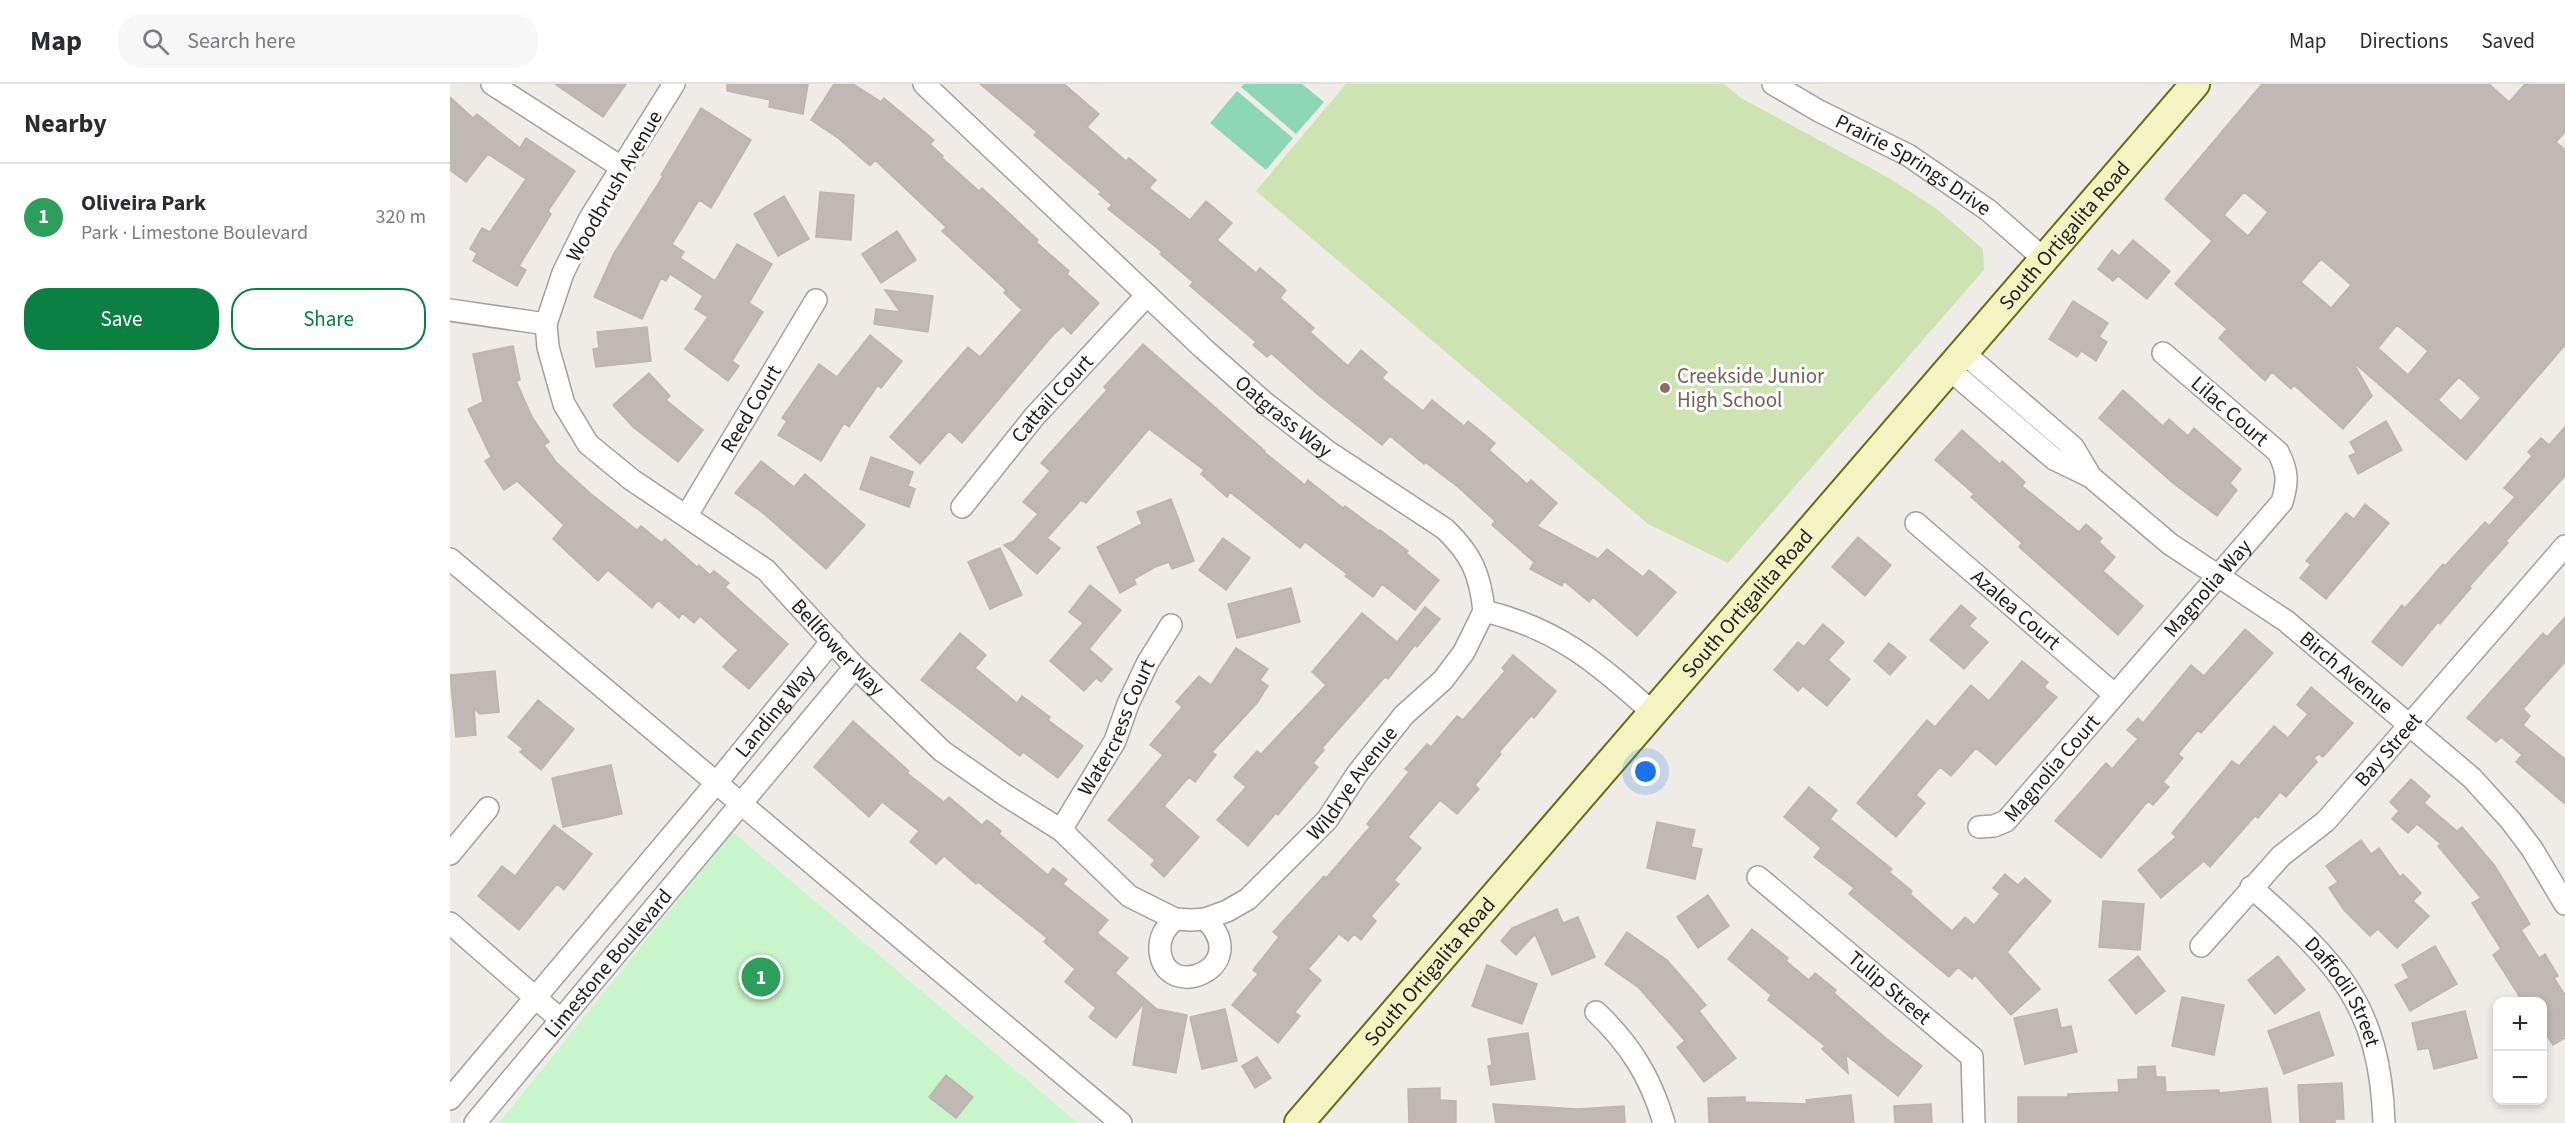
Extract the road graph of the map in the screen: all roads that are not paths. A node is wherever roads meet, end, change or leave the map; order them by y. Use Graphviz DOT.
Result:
graph roads {
  1 [pos="492,84"];
  2 [pos="674,84"];
  3 [pos="924,84"];
  4 [pos="1773,84"];
  5 [pos="2195,84"];
  6 [pos="621,167"];
  7 [pos="2044,259"];
  8 [pos="1146,295"];
  9 [pos="816,300"];
  10 [pos="450,310"];
  11 [pos="546,324"];
  12 [pos="2163,353"];
  13 [pos="1957,362"];
  14 [pos="2287,476"];
  15 [pos="962,507"];
  16 [pos="687,515"];
  17 [pos="1916,523"];
  18 [pos="2565,546"];
  19 [pos="450,559"];
  20 [pos="2218,576"];
  21 [pos="1484,611"];
  22 [pos="1171,625"];
  23 [pos="832,641"];
  24 [pos="855,667"];
  25 [pos="2115,695"];
  26 [pos="1653,713"];
  27 [pos="2409,725"];
  28 [pos="717,782"];
  29 [pos="742,803"];
  30 [pos="488,808"];
  31 [pos="1979,827"];
  32 [pos="1061,830"];
  33 [pos="450,854"];
  34 [pos="1758,878"];
  35 [pos="2251,887"];
  36 [pos="2565,904"];
  37 [pos="1190,919"];
  38 [pos="450,923"];
  39 [pos="2201,946"];
  40 [pos="536,996"];
  41 [pos="1596,1012"];
  42 [pos="561,1020"];
  43 [pos="450,1099"];
  44 [pos="475,1123"];
  45 [pos="1121,1123"];
  46 [pos="1299,1123"];
  47 [pos="1664,1123"];
  48 [pos="1974,1123"];
  49 [pos="2384,1123"];
  1 -- 6 [label="street"];
  2 -- 6 [label="street, Woodbrush Avenue"];
  3 -- 8 [label="street, Oatgrass Way"];
  4 -- 7 [label="street, Prairie Springs Drive"];
  5 -- 7 [label="street, South Ortigalita Road"];
  6 -- 11 [label="street, Woodbrush Avenue"];
  7 -- 13 [label="street, South Ortigalita Road"];
  8 -- 15 [label="street, Cattail Court"];
  8 -- 21 [label="street, Oatgrass Way"];
  9 -- 16 [label="street, Reed Court"];
  10 -- 11 [label="street"];
  11 -- 16 [label="street, Bellfower Way"];
  12 -- 14 [label="street, Lilac Court"];
  13 -- 20 [label="street, Birch Avenue"];
  13 -- 26 [label="street, South Ortigalita Road"];
  14 -- 20 [label="street, Magnolia Way"];
  16 -- 23 [label="street, Bellfower Way"];
  17 -- 25 [label="street, Azalea Court"];
  18 -- 27 [label="street, Bay Street"];
  19 -- 28 [label="street"];
  20 -- 25 [label="street, Magnolia Way"];
  20 -- 27 [label="street, Birch Avenue"];
  21 -- 26 [label="street"];
  21 -- 37 [label="street, Wildrye Avenue"];
  22 -- 32 [label="street, Watercress Court"];
  23 -- 24 [label="street, Bellfower Way"];
  23 -- 28 [label="street, Landing Way"];
  24 -- 29 [label="street, Landing Way"];
  24 -- 32 [label="street, Bellfower Way"];
  25 -- 31 [label="street, Magnolia Court"];
  26 -- 46 [label="street, South Ortigalita Road"];
  27 -- 35 [label="street, Bay Street"];
  27 -- 36 [label="street, Birch Avenue"];
  28 -- 29 [label="street"];
  28 -- 40 [label="street, Limestone Boulevard"];
  29 -- 42 [label="street, Limestone Boulevard"];
  29 -- 45 [label="street"];
  30 -- 33 [label="street"];
  32 -- 37 [label="street, Bellfower Way"];
  34 -- 48 [label="street, Tulip Street"];
  35 -- 39 [label="street, Bay Street"];
  35 -- 49 [label="street, Daffodil Street"];
  38 -- 40 [label="street"];
  40 -- 42 [label="street"];
  40 -- 43 [label="street, Limestone Boulevard"];
  41 -- 47 [label="street"];
  42 -- 44 [label="street, Limestone Boulevard"];
}
